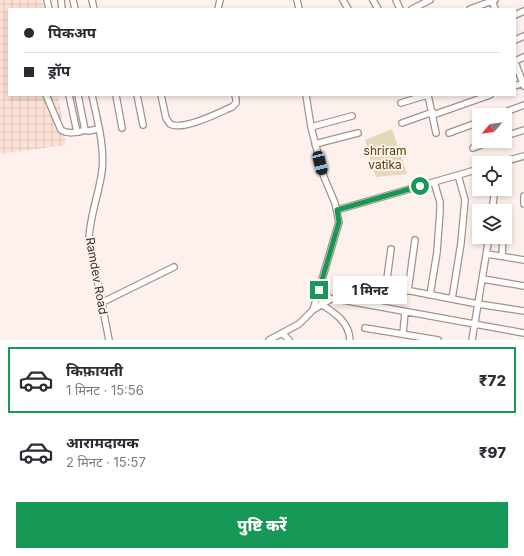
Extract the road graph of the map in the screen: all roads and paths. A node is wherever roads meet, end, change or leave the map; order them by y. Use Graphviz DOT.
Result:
graph roads {
  1 [pos="430,0"];
  2 [pos="493,0"];
  3 [pos="414,8"];
  4 [pos="473,8"];
  5 [pos="516,64"];
  6 [pos="524,84"];
  7 [pos="46,96"];
  8 [pos="69,96"];
  9 [pos="78,96"];
  10 [pos="92,96"];
  11 [pos="116,96"];
  12 [pos="137,96"];
  13 [pos="161,96"];
  14 [pos="235,96"];
  15 [pos="306,96"];
  16 [pos="425,96"];
  17 [pos="428,96"];
  18 [pos="487,96"];
  19 [pos="401,103"];
  20 [pos="524,105"];
  21 [pos="512,110"];
  22 [pos="433,113"];
  23 [pos="352,116"];
  24 [pos="402,123"];
  25 [pos="143,124"];
  26 [pos="472,125"];
  27 [pos="311,127"];
  28 [pos="122,128"];
  29 [pos="91,130"];
  30 [pos="524,130"];
  31 [pos="77,132"];
  32 [pos="358,133"];
  33 [pos="436,133"];
  34 [pos="449,133"];
  35 [pos="512,134"];
  36 [pos="315,144"];
  37 [pos="524,156"];
  38 [pos="512,159"];
  39 [pos="472,171"];
  40 [pos="458,175"];
  41 [pos="434,182"];
  42 [pos="524,196"];
  43 [pos="524,204"];
  44 [pos="337,210"];
  45 [pos="415,240"];
  46 [pos="488,244"];
  47 [pos="503,244"];
  48 [pos="391,249"];
  49 [pos="487,254"];
  50 [pos="502,256"];
  51 [pos="524,260"];
  52 [pos="174,267"];
  53 [pos="482,279"];
  54 [pos="359,281"];
  55 [pos="386,286"];
  56 [pos="524,286"];
  57 [pos="319,290"];
  58 [pos="408,290"];
  59 [pos="430,295"];
  60 [pos="330,299"];
  61 [pos="452,299"];
  62 [pos="101,303"];
  63 [pos="321,304"];
  64 [pos="478,304"];
  65 [pos="313,310"];
  66 [pos="405,312"];
  67 [pos="524,312"];
  68 [pos="475,325"];
  69 [pos="366,328"];
  70 [pos="282,333"];
  71 [pos="524,333"];
  72 [pos="403,334"];
  73 [pos="109,340"];
  74 [pos="269,340"];
  75 [pos="289,340"];
  76 [pos="350,340"];
  77 [pos="438,340"];
  78 [pos="472,340"];
  1 -- 3 [label="street"];
  2 -- 4 [label="street"];
  5 -- 6 [label="street"];
  7 -- 31 [label="street"];
  8 -- 31 [label="street"];
  9 -- 29 [label="street"];
  10 -- 29 [label="street, Ramdev Road"];
  11 -- 28 [label="street"];
  12 -- 25 [label="street"];
  13 -- 14 [label="street"];
  15 -- 27 [label="street"];
  16 -- 19 [label="street"];
  17 -- 22 [label="street"];
  18 -- 22 [label="street"];
  20 -- 21 [label="street"];
  22 -- 24 [label="street"];
  22 -- 33 [label="street"];
  23 -- 27 [label="street"];
  26 -- 34 [label="street"];
  27 -- 36 [label="street"];
  29 -- 31 [label="street"];
  29 -- 62 [label="street, Ramdev Road"];
  30 -- 35 [label="street"];
  32 -- 36 [label="street"];
  36 -- 44 [label="street"];
  37 -- 38 [label="street"];
  39 -- 40 [label="street"];
  40 -- 41 [label="street"];
  40 -- 61 [label="street"];
  41 -- 44 [label="street"];
  41 -- 59 [label="street"];
  42 -- 43 [label="street"];
  44 -- 57 [label="street"];
  45 -- 58 [label="street"];
  46 -- 49 [label="street"];
  47 -- 50 [label="street"];
  48 -- 55 [label="street"];
  49 -- 50 [label="street"];
  49 -- 53 [label="street"];
  50 -- 51 [label="street"];
  52 -- 62 [label="street"];
  53 -- 56 [label="street"];
  53 -- 64 [label="street"];
  54 -- 55 [label="street"];
  55 -- 58 [label="street"];
  57 -- 60 [label="street"];
  57 -- 65 [label="street"];
  58 -- 59 [label="street"];
  59 -- 61 [label="street"];
  60 -- 63 [label="street"];
  60 -- 66 [label="street"];
  61 -- 64 [label="street"];
  62 -- 73 [label="street, Ramdev Road"];
  63 -- 65 [label="street"];
  63 -- 76 [label="street"];
  64 -- 67 [label="street"];
  64 -- 68 [label="street"];
  65 -- 70 [label="street"];
  66 -- 68 [label="street"];
  66 -- 72 [label="street"];
  68 -- 71 [label="street"];
  68 -- 78 [label="street"];
  69 -- 72 [label="street"];
  70 -- 74 [label="street"];
  70 -- 75 [label="street"];
  72 -- 77 [label="street"];
}
